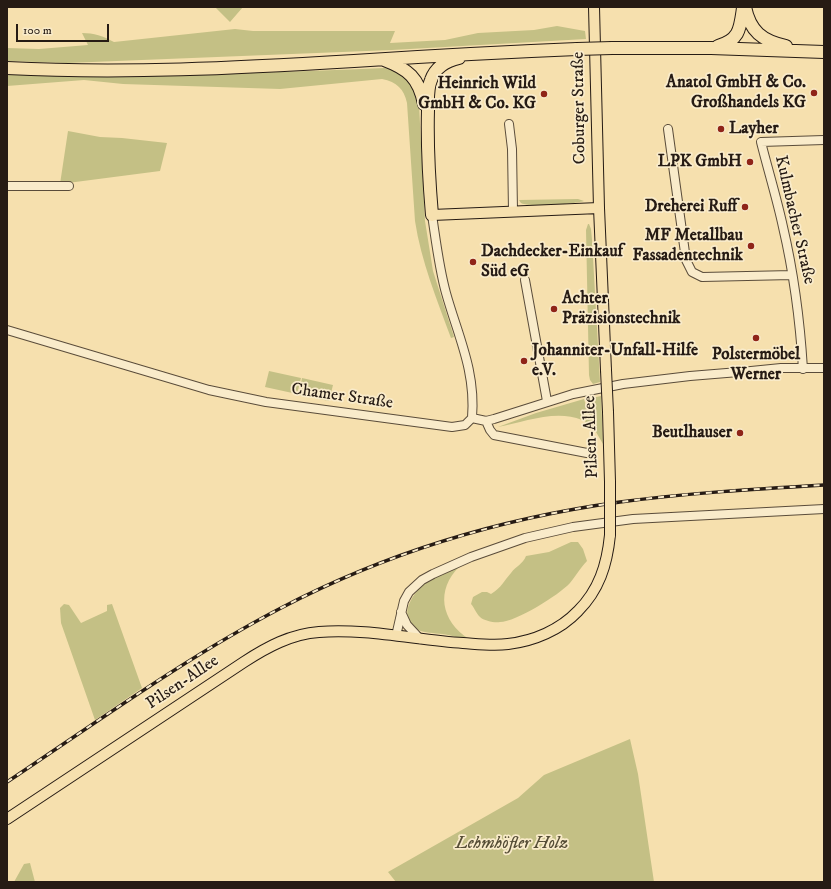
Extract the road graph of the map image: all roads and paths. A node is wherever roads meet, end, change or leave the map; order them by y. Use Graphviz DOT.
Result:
graph roads {
  1 [pos="594,7"];
  2 [pos="744,7"];
  3 [pos="710,48"];
  4 [pos="819,52"];
  5 [pos="475,54"];
  6 [pos="382,59"];
  7 [pos="7,68"];
  8 [pos="428,123"];
  9 [pos="509,124"];
  10 [pos="668,129"];
  11 [pos="824,140"];
  12 [pos="7,186"];
  13 [pos="69,186"];
  14 [pos="598,208"];
  15 [pos="513,211"];
  16 [pos="432,215"];
  17 [pos="792,275"];
  18 [pos="525,280"];
  19 [pos="7,330"];
  20 [pos="824,368"];
  21 [pos="803,369"];
  22 [pos="547,401"];
  23 [pos="472,418"];
  24 [pos="486,421"];
  25 [pos="587,453"];
  26 [pos="824,509"];
  27 [pos="401,612"];
  28 [pos="396,636"];
  29 [pos="420,639"];
  30 [pos="7,819"];
  1 -- 14 [label="main road, Coburger Straße"];
  2 -- 3 [label="highway"];
  2 -- 4 [label="highway"];
  3 -- 4 [label="highway"];
  3 -- 5 [label="highway, bridge"];
  5 -- 6 [label="highway"];
  5 -- 8 [label="highway"];
  6 -- 7 [label="highway"];
  6 -- 8 [label="highway"];
  8 -- 16 [label="highway"];
  9 -- 15 [label="street"];
  10 -- 17 [label="street"];
  11 -- 17 [label="street, Kulmbacher Straße"];
  12 -- 13 [label="street"];
  14 -- 15 [label="main road"];
  14 -- 29 [label="main road, Pilsen-Allee, bridge"];
  15 -- 16 [label="main road"];
  16 -- 23 [label="street"];
  17 -- 21 [label="street, Kulmbacher Straße"];
  18 -- 22 [label="street"];
  19 -- 23 [label="street, Chamer Straße"];
  20 -- 21 [label="street"];
  21 -- 22 [label="street"];
  22 -- 24 [label="street"];
  23 -- 24 [label="street"];
  24 -- 25 [label="street"];
  26 -- 27 [label="street"];
  27 -- 28 [label="street"];
  27 -- 29 [label="street"];
  28 -- 29 [label="main road, Pilsen-Allee"];
  28 -- 30 [label="main road, Pilsen-Allee"];
}
